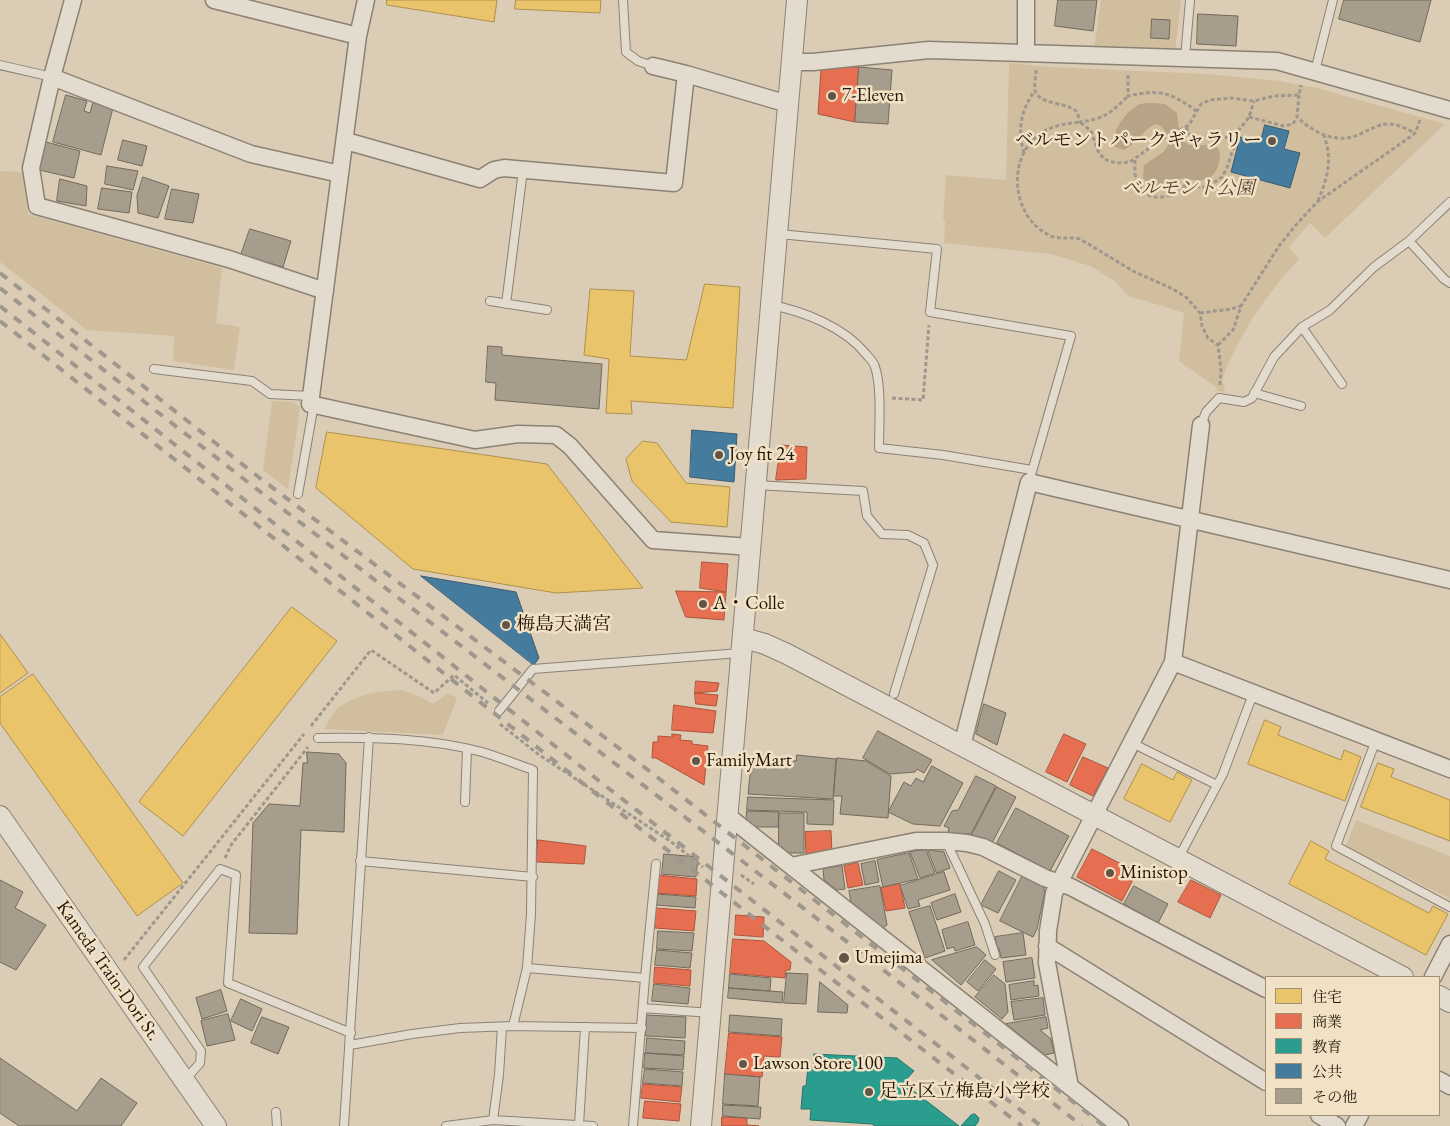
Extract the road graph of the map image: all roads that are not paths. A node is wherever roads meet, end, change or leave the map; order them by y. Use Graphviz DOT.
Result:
graph roads {
  1 [pos="73,0"];
  2 [pos="214,0"];
  3 [pos="366,0"];
  4 [pos="623,0"];
  5 [pos="797,0"];
  6 [pos="1026,0"];
  7 [pos="1190,0"];
  8 [pos="1333,0"];
  9 [pos="358,36"];
  10 [pos="1026,53"];
  11 [pos="1185,58"];
  12 [pos="792,62"];
  13 [pos="0,66"];
  14 [pos="653,66"];
  15 [pos="686,74"];
  16 [pos="1309,74"];
  17 [pos="52,77"];
  18 [pos="788,104"];
  19 [pos="1450,110"];
  20 [pos="346,140"];
  21 [pos="524,170"];
  22 [pos="340,174"];
  23 [pos="1450,202"];
  24 [pos="777,234"];
  25 [pos="1409,241"];
  26 [pos="1450,283"];
  27 [pos="324,291"];
  28 [pos="490,301"];
  29 [pos="506,304"];
  30 [pos="772,305"];
  31 [pos="547,310"];
  32 [pos="1302,327"];
  33 [pos="154,369"];
  34 [pos="1342,384"];
  35 [pos="1254,393"];
  36 [pos="312,400"];
  37 [pos="1301,406"];
  38 [pos="1201,425"];
  39 [pos="1030,476"];
  40 [pos="756,485"];
  41 [pos="298,494"];
  42 [pos="1190,520"];
  43 [pos="751,547"];
  44 [pos="1450,580"];
  45 [pos="743,645"];
  46 [pos="1173,662"];
  47 [pos="894,694"];
  48 [pos="1253,694"];
  49 [pos="499,711"];
  50 [pos="369,737"];
  51 [pos="318,738"];
  52 [pos="1376,740"];
  53 [pos="1132,743"];
  54 [pos="962,746"];
  55 [pos="467,749"];
  56 [pos="1450,768"];
  57 [pos="1217,785"];
  58 [pos="465,802"];
  59 [pos="0,816"];
  60 [pos="728,816"];
  61 [pos="1094,816"];
  62 [pos="946,841"];
  63 [pos="1178,859"];
  64 [pos="360,862"];
  65 [pos="656,864"];
  66 [pos="791,866"];
  67 [pos="533,877"];
  68 [pos="1058,883"];
  69 [pos="1450,907"];
  70 [pos="1450,944"];
  71 [pos="1047,946"];
  72 [pos="995,955"];
  73 [pos="527,968"];
  74 [pos="1401,976"];
  75 [pos="1434,976"];
  76 [pos="645,978"];
  77 [pos="1265,988"];
  78 [pos="643,1008"];
  79 [pos="711,1013"];
  80 [pos="514,1026"];
  81 [pos="502,1027"];
  82 [pos="585,1027"];
  83 [pos="642,1028"];
  84 [pos="351,1033"];
  85 [pos="350,1045"];
  86 [pos="185,1080"];
  87 [pos="1265,1081"];
  88 [pos="1070,1087"];
  89 [pos="276,1112"];
  90 [pos="1321,1116"];
  91 [pos="493,1120"];
  92 [pos="467,1124"];
  93 [pos="579,1125"];
  94 [pos="216,1126"];
  95 [pos="277,1126"];
  96 [pos="344,1126"];
  97 [pos="446,1126"];
  98 [pos="592,1126"];
  99 [pos="633,1126"];
  100 [pos="701,1126"];
  101 [pos="1120,1126"];
  102 [pos="1337,1126"];
  1 -- 17 [label="street"];
  2 -- 9 [label="street"];
  3 -- 9 [label="street"];
  4 -- 14 [label="lane"];
  5 -- 12 [label="street"];
  6 -- 10 [label="street"];
  7 -- 11 [label="lane"];
  8 -- 16 [label="lane"];
  9 -- 20 [label="street"];
  10 -- 11 [label="street"];
  10 -- 12 [label="street"];
  11 -- 16 [label="street"];
  12 -- 18 [label="street"];
  13 -- 17 [label="lane"];
  14 -- 15 [label="street"];
  15 -- 18 [label="street"];
  15 -- 21 [label="street"];
  16 -- 19 [label="street"];
  17 -- 22 [label="street"];
  17 -- 27 [label="street"];
  18 -- 24 [label="street"];
  20 -- 21 [label="street"];
  20 -- 22 [label="street"];
  21 -- 29 [label="lane"];
  22 -- 27 [label="street"];
  23 -- 25 [label="lane"];
  24 -- 30 [label="street"];
  24 -- 39 [label="lane"];
  25 -- 26 [label="lane"];
  25 -- 32 [label="lane"];
  27 -- 36 [label="street"];
  28 -- 29 [label="lane"];
  29 -- 31 [label="lane"];
  30 -- 39 [label="lane"];
  30 -- 40 [label="street"];
  32 -- 34 [label="lane"];
  32 -- 35 [label="lane"];
  33 -- 36 [label="lane"];
  35 -- 37 [label="lane"];
  35 -- 38 [label="lane"];
  36 -- 41 [label="lane"];
  36 -- 43 [label="street"];
  38 -- 42 [label="street"];
  39 -- 42 [label="street"];
  39 -- 54 [label="street"];
  40 -- 43 [label="street"];
  40 -- 47 [label="lane"];
  42 -- 44 [label="street"];
  42 -- 46 [label="street"];
  43 -- 45 [label="street"];
  45 -- 49 [label="lane"];
  45 -- 54 [label="street"];
  45 -- 60 [label="street"];
  46 -- 48 [label="street"];
  46 -- 53 [label="street"];
  48 -- 52 [label="street"];
  48 -- 57 [label="lane"];
  50 -- 51 [label="lane"];
  50 -- 55 [label="lane"];
  50 -- 64 [label="lane"];
  52 -- 56 [label="street"];
  52 -- 69 [label="lane"];
  53 -- 57 [label="lane"];
  53 -- 61 [label="street"];
  54 -- 61 [label="street"];
  55 -- 58 [label="lane"];
  55 -- 67 [label="lane"];
  57 -- 63 [label="lane"];
  59 -- 86 [label="street, Kameda Train-Dori St."];
  60 -- 66 [label="street"];
  60 -- 79 [label="street"];
  61 -- 63 [label="street"];
  61 -- 68 [label="street"];
  62 -- 66 [label="street"];
  62 -- 68 [label="street"];
  62 -- 72 [label="lane"];
  63 -- 74 [label="street"];
  64 -- 67 [label="lane"];
  64 -- 84 [label="lane"];
  65 -- 76 [label="lane"];
  66 -- 88 [label="street"];
  67 -- 73 [label="lane"];
  68 -- 71 [label="street"];
  68 -- 77 [label="street"];
  70 -- 75 [label="street"];
  71 -- 87 [label="street"];
  71 -- 88 [label="street"];
  73 -- 76 [label="lane"];
  73 -- 80 [label="lane"];
  76 -- 78 [label="lane"];
  78 -- 79 [label="lane"];
  78 -- 83 [label="lane"];
  79 -- 100 [label="street"];
  80 -- 81 [label="lane"];
  80 -- 82 [label="lane"];
  81 -- 85 [label="lane"];
  81 -- 91 [label="lane"];
  82 -- 83 [label="lane"];
  82 -- 93 [label="lane"];
  83 -- 99 [label="lane"];
  84 -- 85 [label="lane"];
  84 -- 86 [label="lane"];
  85 -- 96 [label="lane"];
  86 -- 94 [label="street, Kameda Train-Dori St."];
  88 -- 101 [label="street"];
  89 -- 95 [label="lane"];
  90 -- 102 [label="street"];
  91 -- 92 [label="lane"];
  91 -- 93 [label="lane"];
  92 -- 97 [label="lane"];
  93 -- 98 [label="lane"];
}
